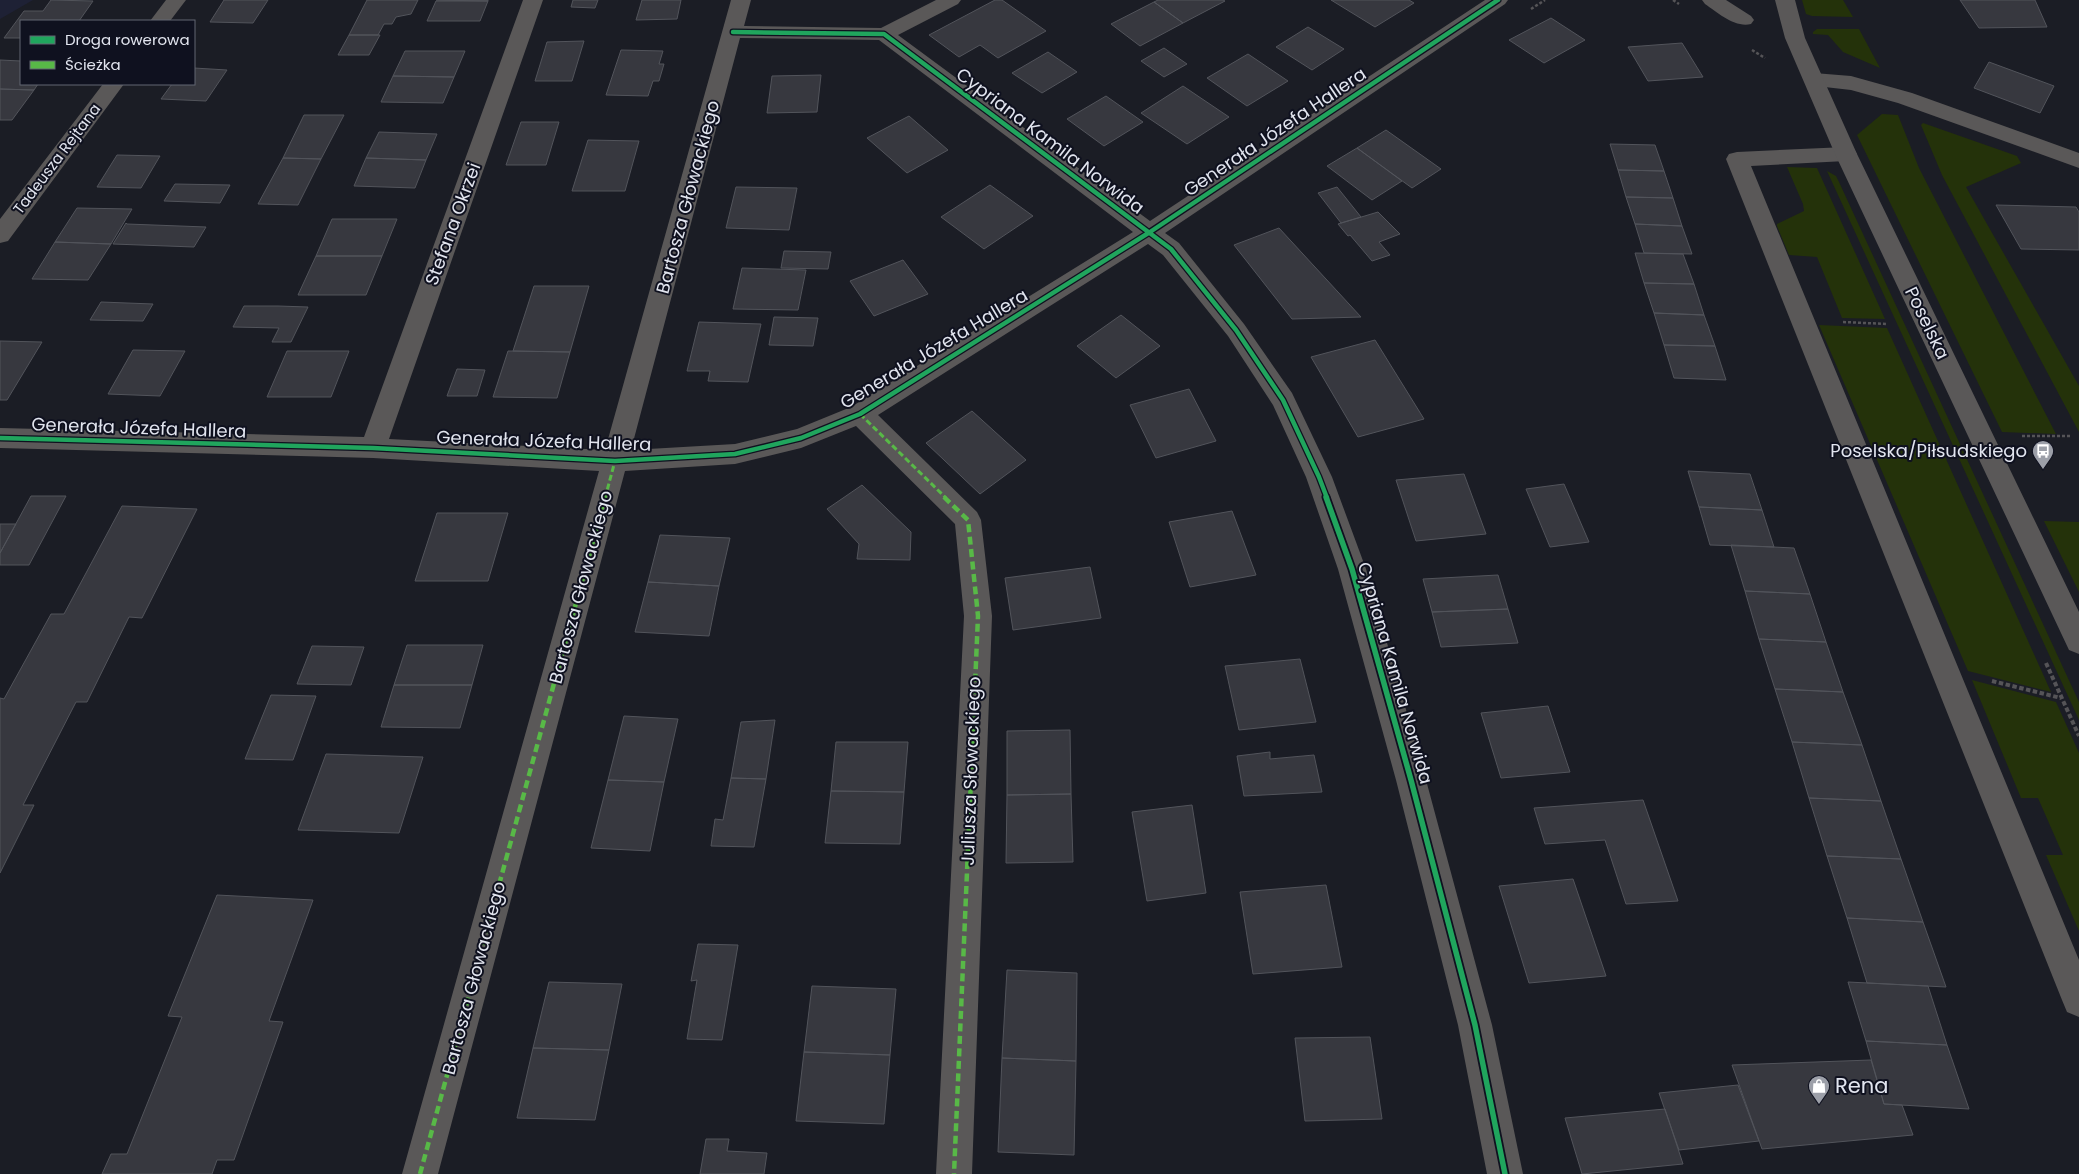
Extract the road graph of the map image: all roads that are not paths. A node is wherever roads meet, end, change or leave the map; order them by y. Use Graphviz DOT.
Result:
graph roads {
  1 [pos="176,0"];
  2 [pos="532,0"];
  3 [pos="741,0"];
  4 [pos="951,0"];
  5 [pos="1498,0"];
  6 [pos="1712,0"];
  7 [pos="1785,0"];
  8 [pos="161,20"];
  9 [pos="1744,20"];
  10 [pos="733,32"];
  11 [pos="884,34"];
  12 [pos="1814,80"];
  13 [pos="113,85"];
  14 [pos="1846,154"];
  15 [pos="2079,161"];
  16 [pos="1150,232"];
  17 [pos="0,235"];
  18 [pos="860,414"];
  19 [pos="0,438"];
  20 [pos="373,448"];
  21 [pos="615,460"];
  22 [pos="2079,641"];
  23 [pos="2079,1000"];
  24 [pos="420,1174"];
  25 [pos="954,1174"];
  26 [pos="1505,1174"];
  1 -- 8 [label="street"];
  2 -- 20 [label="street, Stefana Okrzei"];
  3 -- 10 [label="street, Bartosza Głowackiego"];
  4 -- 11 [label="street"];
  5 -- 16 [label="street, Generała Józefa Hallera"];
  6 -- 9 [label="street"];
  7 -- 12 [label="street, Poselska"];
  10 -- 11 [label="street"];
  10 -- 21 [label="street, Bartosza Głowackiego"];
  11 -- 16 [label="street, Cypriana Kamila Norwida"];
  12 -- 14 [label="street, Poselska"];
  12 -- 15 [label="street"];
  13 -- 17 [label="street, Tadeusza Rejtana"];
  14 -- 22 [label="street, Poselska"];
  14 -- 23 [label="street"];
  16 -- 18 [label="street, Generała Józefa Hallera"];
  16 -- 26 [label="street, Cypriana Kamila Norwida"];
  18 -- 21 [label="street, Generała Józefa Hallera"];
  18 -- 25 [label="street, Juliusza Słowackiego"];
  19 -- 20 [label="street, Generała Józefa Hallera"];
  20 -- 21 [label="street, Generała Józefa Hallera"];
  21 -- 24 [label="street, Bartosza Głowackiego"];
}
